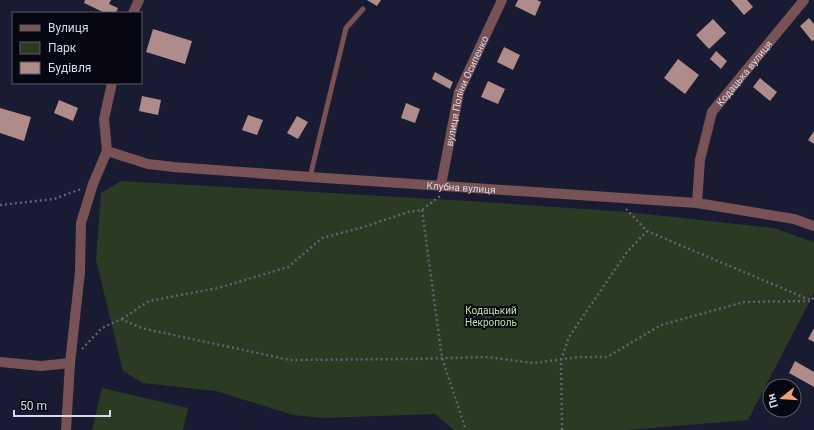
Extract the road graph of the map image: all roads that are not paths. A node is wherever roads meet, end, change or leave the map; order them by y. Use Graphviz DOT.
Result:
graph roads {
  1 [pos="139,0"];
  2 [pos="502,0"];
  3 [pos="804,0"];
  4 [pos="363,9"];
  5 [pos="133,12"];
  6 [pos="112,84"];
  7 [pos="107,151"];
  8 [pos="310,177"];
  9 [pos="440,185"];
  10 [pos="697,203"];
  11 [pos="814,226"];
  12 [pos="0,362"];
  13 [pos="70,363"];
  14 [pos="66,430"];
  1 -- 5 [label="street"];
  2 -- 9 [label="street, вулиця Поліни Осипенко"];
  3 -- 10 [label="street, Кодацька вулиця"];
  4 -- 8 [label="lane"];
  6 -- 7 [label="street"];
  7 -- 8 [label="street, Клубна вулиця"];
  7 -- 13 [label="street"];
  8 -- 9 [label="street, Клубна вулиця"];
  9 -- 10 [label="street, Клубна вулиця"];
  10 -- 11 [label="street, Клубна вулиця"];
  12 -- 13 [label="street"];
  13 -- 14 [label="street"];
}
